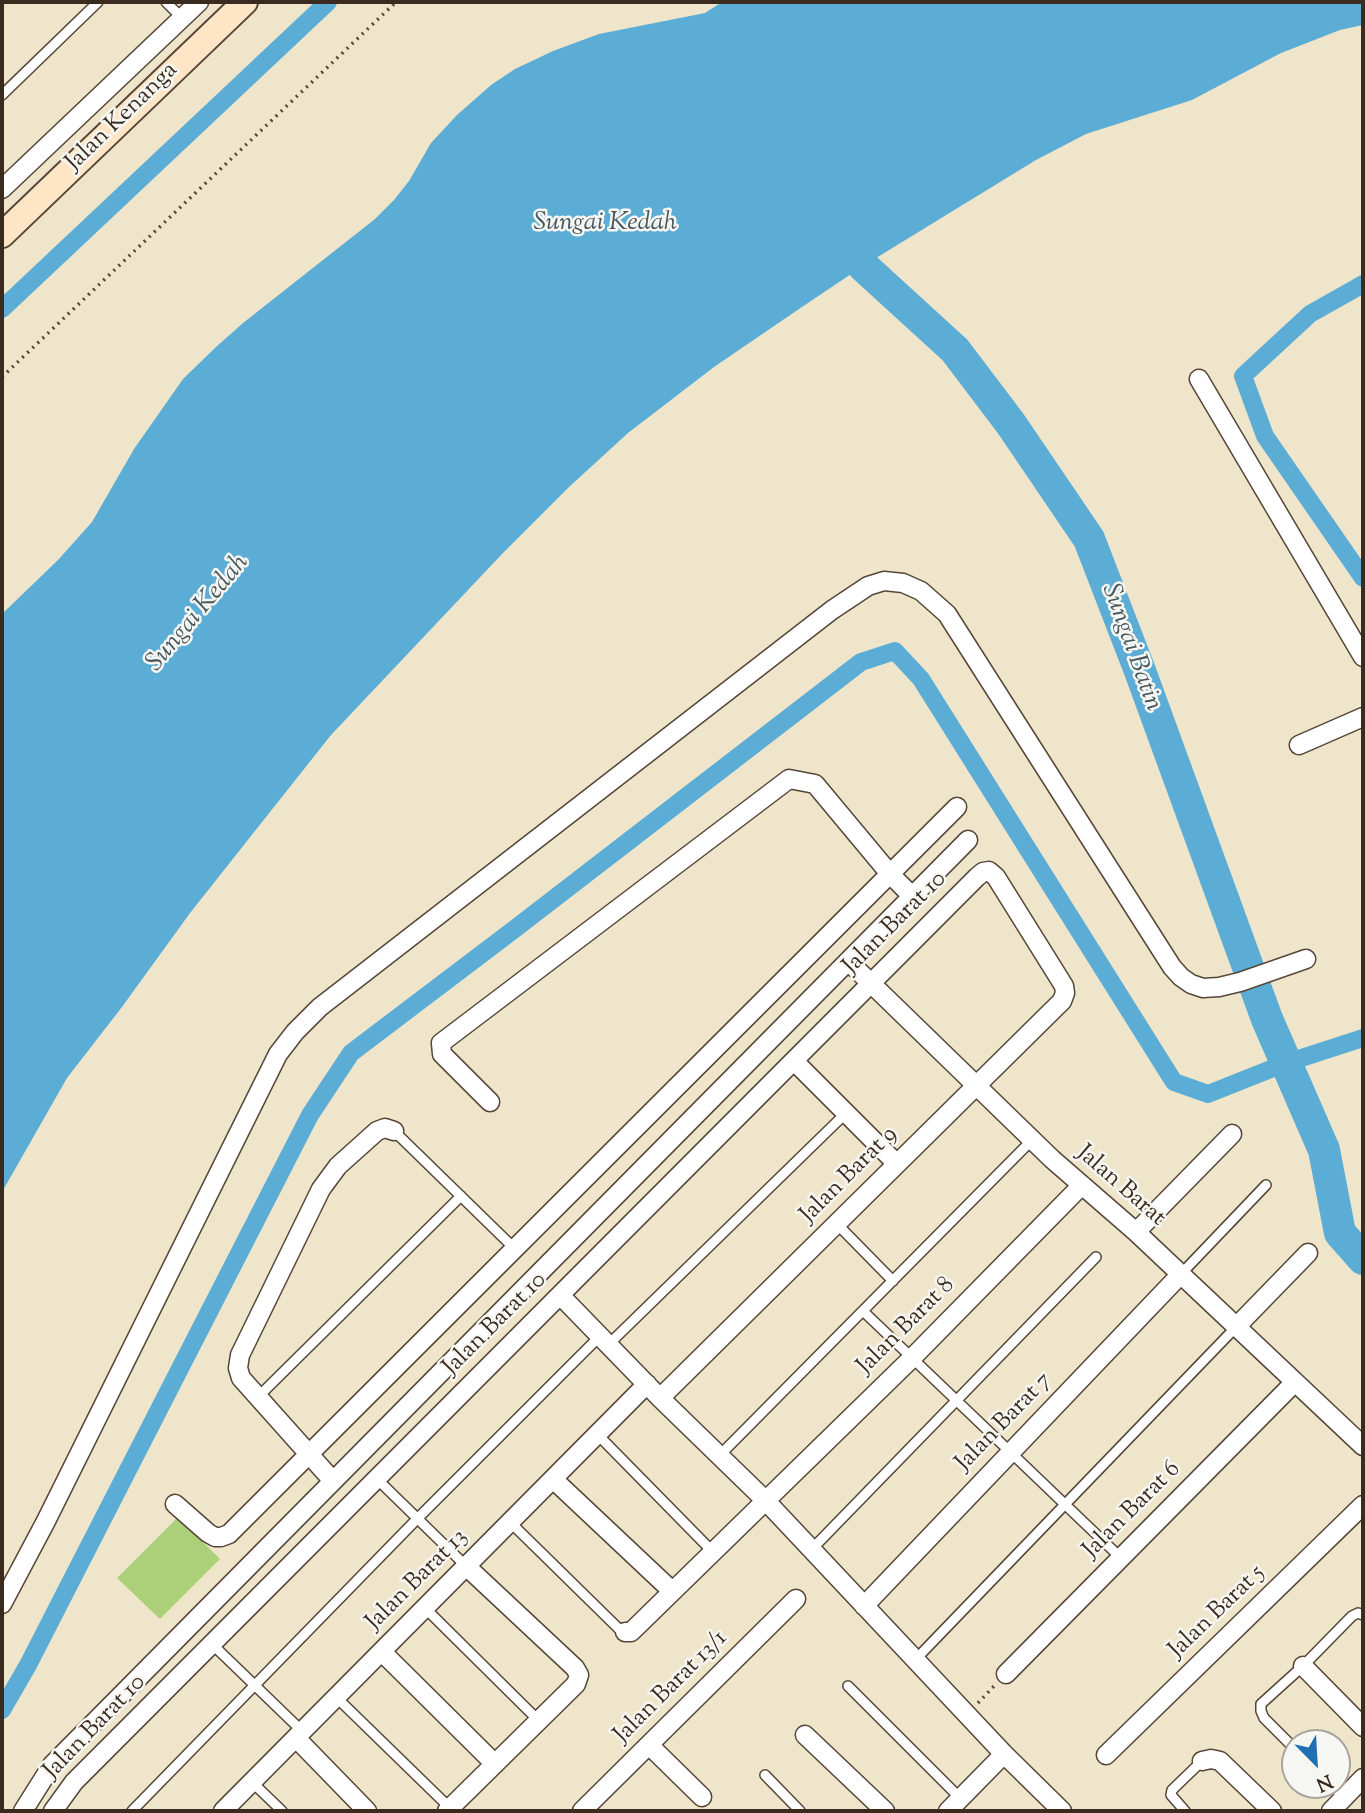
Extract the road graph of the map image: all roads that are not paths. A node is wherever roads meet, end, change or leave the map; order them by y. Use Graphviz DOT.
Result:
graph roads {
  1 [pos="99,2"];
  2 [pos="166,2"];
  3 [pos="199,2"];
  4 [pos="245,2"];
  5 [pos="181,18"];
  6 [pos="2,95"];
  7 [pos="2,189"];
  8 [pos="2,234"];
  9 [pos="1199,379"];
  10 [pos="1363,657"];
  11 [pos="1363,717"];
  12 [pos="1299,745"];
  13 [pos="957,807"];
  14 [pos="968,840"];
  15 [pos="890,874"];
  16 [pos="912,896"];
  17 [pos="1306,959"];
  18 [pos="848,961"];
  19 [pos="871,984"];
  20 [pos="1064,986"];
  21 [pos="794,1060"];
  22 [pos="976,1086"];
  23 [pos="491,1102"];
  24 [pos="846,1113"];
  25 [pos="394,1131"];
  26 [pos="1232,1134"];
  27 [pos="1032,1140"];
  28 [pos="897,1164"];
  29 [pos="1082,1185"];
  30 [pos="1266,1185"];
  31 [pos="461,1196"];
  32 [pos="837,1224"];
  33 [pos="1136,1232"];
  34 [pos="515,1249"];
  35 [pos="1308,1253"];
  36 [pos="1096,1256"];
  37 [pos="1181,1274"];
  38 [pos="893,1281"];
  39 [pos="560,1295"];
  40 [pos="863,1311"];
  41 [pos="1237,1326"];
  42 [pos="604,1340"];
  43 [pos="912,1358"];
  44 [pos="1295,1382"];
  45 [pos="647,1384"];
  46 [pos="258,1397"];
  47 [pos="660,1398"];
  48 [pos="956,1401"];
  49 [pos="597,1434"];
  50 [pos="1363,1446"];
  51 [pos="1010,1452"];
  52 [pos="310,1454"];
  53 [pos="719,1456"];
  54 [pos="377,1479"];
  55 [pos="553,1479"];
  56 [pos="333,1481"];
  57 [pos="765,1500"];
  58 [pos="175,1504"];
  59 [pos="1065,1505"];
  60 [pos="1363,1505"];
  61 [pos="417,1519"];
  62 [pos="510,1522"];
  63 [pos="812,1549"];
  64 [pos="712,1551"];
  65 [pos="1121,1558"];
  66 [pos="466,1566"];
  67 [pos="672,1591"];
  68 [pos="796,1599"];
  69 [pos="2,1604"];
  70 [pos="864,1606"];
  71 [pos="425,1608"];
  72 [pos="1363,1615"];
  73 [pos="625,1632"];
  74 [pos="212,1644"];
  75 [pos="382,1651"];
  76 [pos="916,1659"];
  77 [pos="1303,1665"];
  78 [pos="1006,1674"];
  79 [pos="255,1685"];
  80 [pos="848,1686"];
  81 [pos="336,1697"];
  82 [pos="538,1720"];
  83 [pos="1363,1727"];
  84 [pos="299,1735"];
  85 [pos="805,1735"];
  86 [pos="1281,1735"];
  87 [pos="649,1745"];
  88 [pos="1004,1754"];
  89 [pos="1106,1755"];
  90 [pos="1202,1761"];
  91 [pos="495,1764"];
  92 [pos="765,1775"];
  93 [pos="252,1782"];
  94 [pos="702,1797"];
  95 [pos="960,1798"];
  96 [pos="449,1809"];
  97 [pos="23,1811"];
  98 [pos="53,1811"];
  99 [pos="132,1811"];
  100 [pos="223,1811"];
  101 [pos="282,1811"];
  102 [pos="367,1811"];
  103 [pos="582,1811"];
  104 [pos="800,1811"];
  105 [pos="885,1811"];
  106 [pos="947,1811"];
  107 [pos="1062,1811"];
  108 [pos="1185,1811"];
  109 [pos="1272,1811"];
  1 -- 6 [label="lane"];
  2 -- 5 [label="lane"];
  3 -- 5 [label="street"];
  4 -- 8 [label="street, Jalan Kenanga"];
  5 -- 7 [label="street"];
  9 -- 10 [label="street"];
  11 -- 12 [label="street"];
  13 -- 15 [label="street"];
  14 -- 16 [label="street"];
  15 -- 16 [label="street"];
  15 -- 23 [label="street"];
  15 -- 34 [label="street"];
  16 -- 18 [label="street"];
  17 -- 69 [label="street"];
  18 -- 19 [label="street, Jalan Barat"];
  18 -- 56 [label="street"];
  19 -- 20 [label="street, Jalan Barat 10"];
  19 -- 21 [label="street, Jalan Barat 10"];
  19 -- 22 [label="street, Jalan Barat"];
  20 -- 22 [label="street, Jalan Barat 9"];
  21 -- 24 [label="street"];
  21 -- 39 [label="street, Jalan Barat 10"];
  22 -- 27 [label="street, Jalan Barat"];
  22 -- 28 [label="street, Jalan Barat 9"];
  24 -- 28 [label="street"];
  24 -- 42 [label="lane"];
  25 -- 31 [label="lane"];
  25 -- 46 [label="street"];
  26 -- 33 [label="street"];
  27 -- 29 [label="street, Jalan Barat"];
  27 -- 38 [label="lane"];
  28 -- 32 [label="street, Jalan Barat 9"];
  29 -- 33 [label="street, Jalan Barat"];
  29 -- 43 [label="street, Jalan Barat 8"];
  30 -- 37 [label="lane"];
  31 -- 34 [label="lane"];
  31 -- 46 [label="lane"];
  32 -- 38 [label="lane"];
  32 -- 47 [label="street, Jalan Barat 9"];
  33 -- 37 [label="street, Jalan Barat"];
  34 -- 52 [label="street"];
  35 -- 41 [label="street"];
  36 -- 48 [label="lane"];
  37 -- 41 [label="street, Jalan Barat"];
  37 -- 51 [label="street, Jalan Barat 7"];
  38 -- 40 [label="lane"];
  39 -- 42 [label="street"];
  39 -- 54 [label="street, Jalan Barat 10"];
  40 -- 43 [label="lane"];
  40 -- 53 [label="lane"];
  41 -- 44 [label="street, Jalan Barat"];
  41 -- 59 [label="lane"];
  42 -- 45 [label="street"];
  42 -- 61 [label="lane"];
  43 -- 48 [label="lane"];
  43 -- 57 [label="street, Jalan Barat 8"];
  44 -- 50 [label="street, Jalan Barat"];
  44 -- 65 [label="street, Jalan Barat 6"];
  45 -- 47 [label="street"];
  45 -- 49 [label="street, Jalan Barat 13"];
  46 -- 52 [label="street"];
  47 -- 53 [label="street"];
  48 -- 51 [label="lane"];
  48 -- 63 [label="lane"];
  49 -- 55 [label="street, Jalan Barat 13"];
  49 -- 64 [label="lane"];
  51 -- 59 [label="lane"];
  51 -- 70 [label="street, Jalan Barat 7"];
  52 -- 56 [label="street"];
  52 -- 58 [label="street"];
  53 -- 57 [label="street"];
  54 -- 61 [label="lane"];
  54 -- 74 [label="street, Jalan Barat 10"];
  55 -- 62 [label="street, Jalan Barat 13"];
  55 -- 67 [label="street"];
  56 -- 97 [label="street"];
  57 -- 63 [label="street"];
  57 -- 64 [label="street, Jalan Barat 8"];
  59 -- 65 [label="lane"];
  59 -- 76 [label="lane"];
  60 -- 89 [label="street, Jalan Barat 5"];
  61 -- 66 [label="lane"];
  61 -- 79 [label="lane"];
  62 -- 66 [label="street, Jalan Barat 13"];
  62 -- 73 [label="lane"];
  63 -- 70 [label="street"];
  64 -- 67 [label="street, Jalan Barat 8"];
  65 -- 78 [label="street, Jalan Barat 6"];
  66 -- 71 [label="street, Jalan Barat 13"];
  66 -- 82 [label="street"];
  67 -- 73 [label="street, Jalan Barat 8"];
  68 -- 87 [label="street, Jalan Barat 13/1"];
  70 -- 76 [label="street"];
  71 -- 75 [label="street, Jalan Barat 13"];
  71 -- 82 [label="lane"];
  72 -- 77 [label="lane"];
  74 -- 79 [label="lane"];
  74 -- 98 [label="street, Jalan Barat 10"];
  75 -- 81 [label="street, Jalan Barat 13"];
  75 -- 91 [label="street"];
  76 -- 88 [label="street"];
  77 -- 83 [label="street"];
  77 -- 86 [label="lane"];
  79 -- 84 [label="lane"];
  79 -- 99 [label="lane"];
  80 -- 95 [label="lane"];
  81 -- 84 [label="street, Jalan Barat 13"];
  81 -- 96 [label="lane"];
  82 -- 91 [label="street"];
  84 -- 93 [label="street, Jalan Barat 13"];
  84 -- 102 [label="street"];
  85 -- 105 [label="street"];
  87 -- 94 [label="street"];
  87 -- 103 [label="street, Jalan Barat 13/1"];
  88 -- 95 [label="street"];
  88 -- 107 [label="street"];
  90 -- 108 [label="lane"];
  90 -- 109 [label="street"];
  91 -- 96 [label="street"];
  92 -- 104 [label="lane"];
  93 -- 100 [label="street, Jalan Barat 13"];
  93 -- 101 [label="lane"];
  95 -- 106 [label="street"];
}
